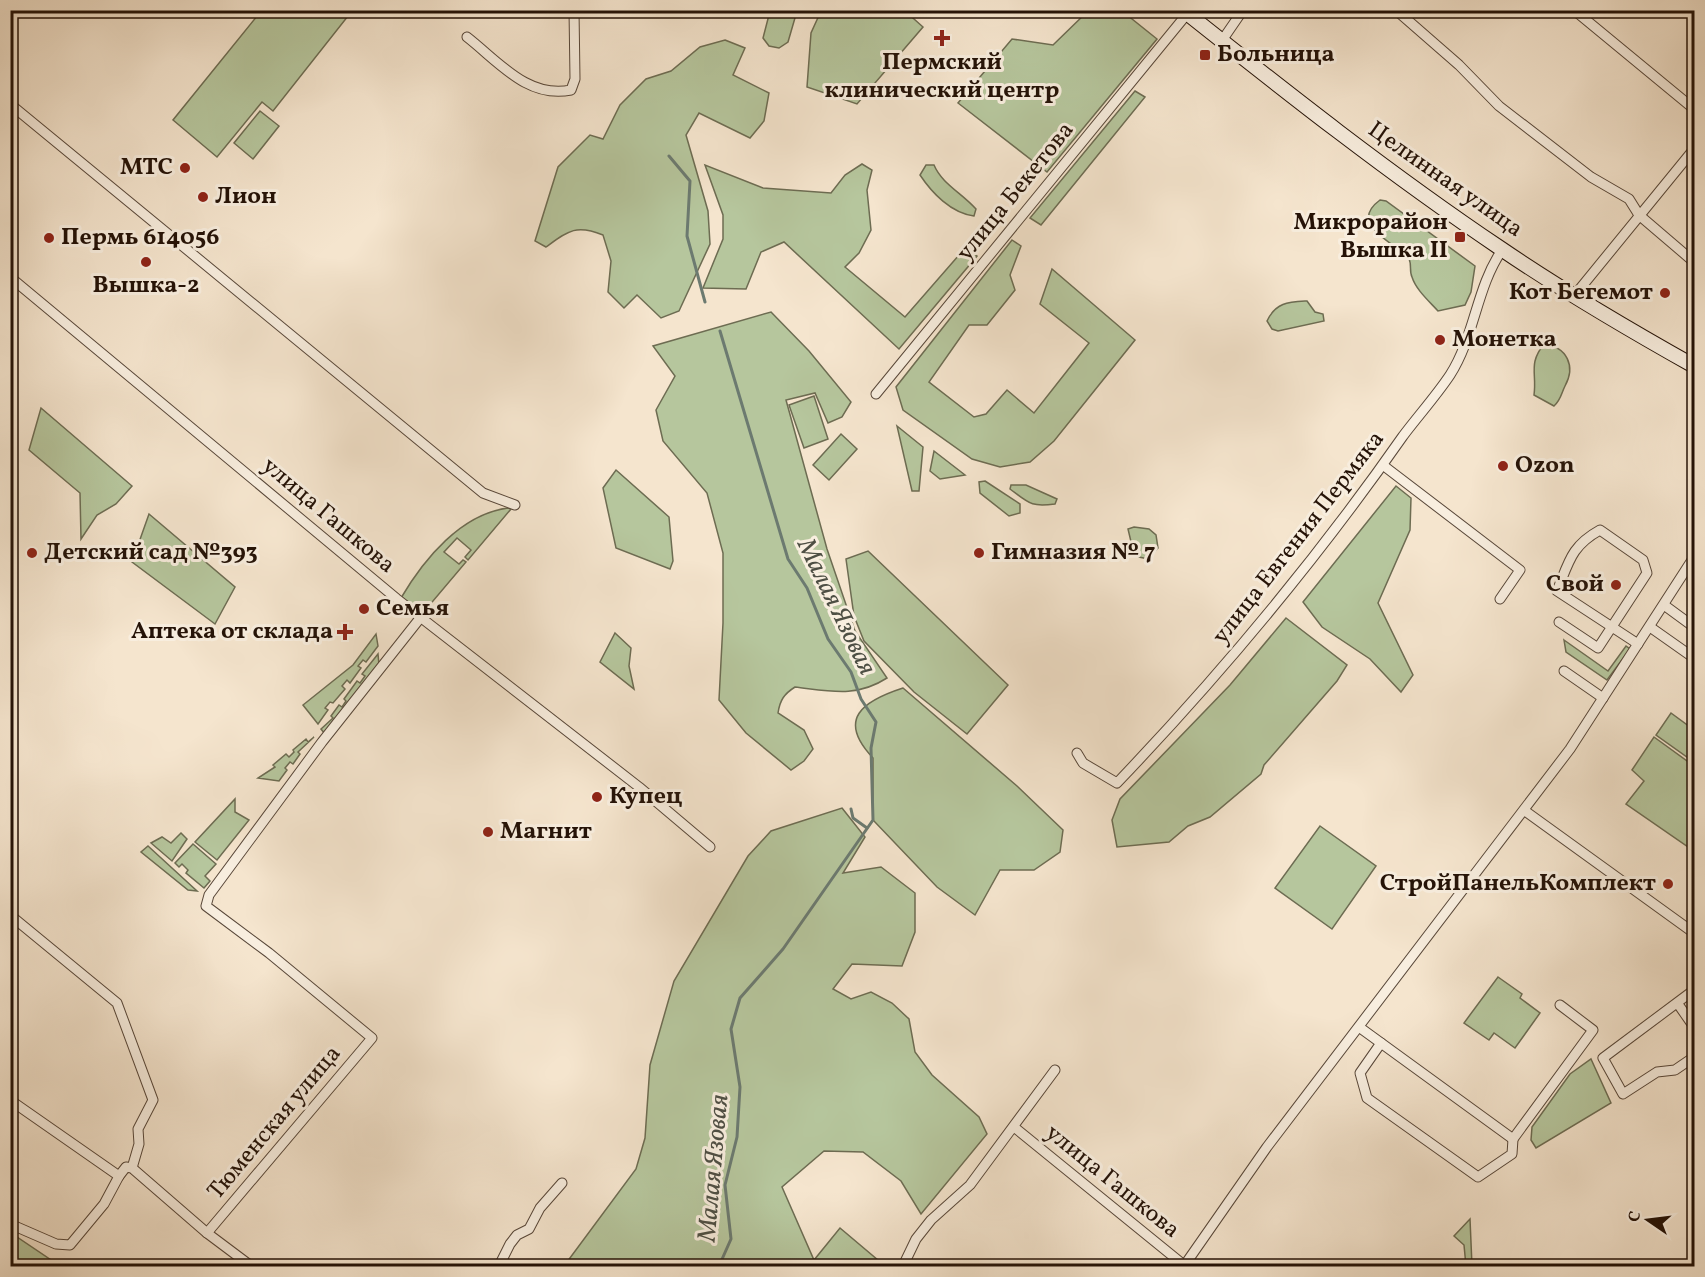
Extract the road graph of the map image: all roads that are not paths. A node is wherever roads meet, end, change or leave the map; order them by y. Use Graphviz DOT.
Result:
graph roads {
  1 [pos="574,10"];
  2 [pos="1243,10"];
  3 [pos="1396,10"];
  4 [pos="1574,10"];
  5 [pos="1185,12"];
  6 [pos="467,38"];
  7 [pos="1221,42"];
  8 [pos="10,104"];
  9 [pos="1695,109"];
  10 [pos="1695,149"];
  11 [pos="1639,215"];
  12 [pos="1502,250"];
  13 [pos="1695,262"];
  14 [pos="10,277"];
  15 [pos="1574,296"];
  16 [pos="1695,366"];
  17 [pos="876,394"];
  18 [pos="1384,466"];
  19 [pos="515,505"];
  20 [pos="1695,557"];
  21 [pos="1500,599"];
  22 [pos="1664,605"];
  23 [pos="421,618"];
  24 [pos="1559,622"];
  25 [pos="1650,627"];
  26 [pos="1695,627"];
  27 [pos="1612,628"];
  28 [pos="1638,645"];
  29 [pos="1695,658"];
  30 [pos="1564,671"];
  31 [pos="1603,698"];
  32 [pos="1077,753"];
  33 [pos="1525,811"];
  34 [pos="710,847"];
  35 [pos="10,915"];
  36 [pos="1695,933"];
  37 [pos="1695,990"];
  38 [pos="1560,1005"];
  39 [pos="1678,1005"];
  40 [pos="1359,1027"];
  41 [pos="1695,1027"];
  42 [pos="1381,1043"];
  43 [pos="1695,1058"];
  44 [pos="1055,1070"];
  45 [pos="10,1100"];
  46 [pos="1014,1127"];
  47 [pos="1514,1139"];
  48 [pos="132,1168"];
  49 [pos="119,1176"];
  50 [pos="562,1183"];
  51 [pos="10,1224"];
  52 [pos="207,1233"];
  53 [pos="251,1266"];
  54 [pos="499,1266"];
  55 [pos="903,1266"];
  56 [pos="1184,1266"];
  1 -- 6 [label="street"];
  2 -- 7 [label="street"];
  3 -- 11 [label="street"];
  4 -- 9 [label="street"];
  5 -- 7 [label="main road, Целинная улица"];
  5 -- 17 [label="street, улица Бекетова"];
  7 -- 12 [label="main road, Целинная улица"];
  8 -- 19 [label="street"];
  10 -- 11 [label="street"];
  11 -- 13 [label="street"];
  11 -- 15 [label="street"];
  12 -- 15 [label="main road, Целинная улица"];
  12 -- 18 [label="street, улица Евгения Пермяка"];
  14 -- 23 [label="street, улица Гашкова"];
  15 -- 16 [label="main road, Целинная улица"];
  18 -- 21 [label="street"];
  18 -- 32 [label="street, улица Евгения Пермяка"];
  20 -- 22 [label="street"];
  22 -- 25 [label="street"];
  22 -- 26 [label="street"];
  23 -- 34 [label="street, улица Гашкова"];
  23 -- 52 [label="street, Тюменская улица"];
  24 -- 27 [label="street"];
  25 -- 28 [label="street"];
  25 -- 29 [label="street"];
  27 -- 27 [label="street"];
  27 -- 28 [label="street"];
  28 -- 31 [label="street"];
  30 -- 31 [label="street"];
  31 -- 33 [label="street"];
  33 -- 36 [label="street"];
  33 -- 40 [label="street"];
  35 -- 48 [label="street"];
  37 -- 39 [label="street"];
  38 -- 47 [label="street"];
  39 -- 41 [label="street"];
  39 -- 43 [label="street"];
  40 -- 42 [label="street"];
  40 -- 56 [label="street"];
  42 -- 47 [label="street"];
  42 -- 47 [label="street"];
  44 -- 46 [label="street"];
  45 -- 49 [label="street"];
  46 -- 55 [label="street"];
  46 -- 56 [label="street, улица Гашкова"];
  48 -- 49 [label="street"];
  48 -- 52 [label="street"];
  49 -- 51 [label="street"];
  50 -- 54 [label="street"];
  52 -- 53 [label="street"];
}
